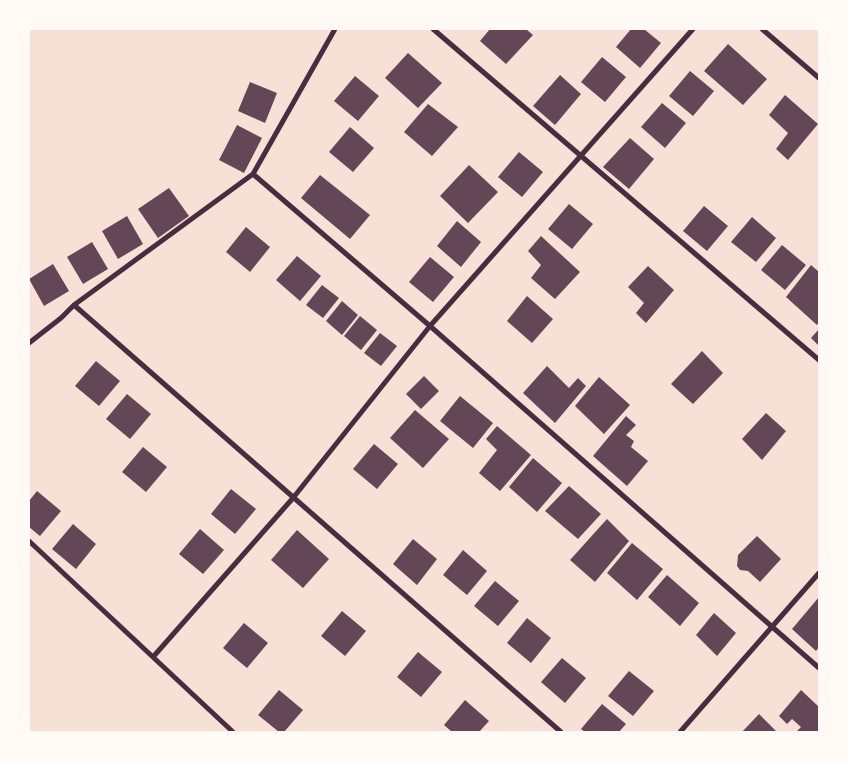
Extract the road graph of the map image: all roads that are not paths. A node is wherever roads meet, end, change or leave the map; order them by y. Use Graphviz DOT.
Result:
graph roads {
  1 [pos="335,29"];
  2 [pos="433,29"];
  3 [pos="692,29"];
  4 [pos="762,29"];
  5 [pos="819,78"];
  6 [pos="581,155"];
  7 [pos="253,174"];
  8 [pos="74,304"];
  9 [pos="430,326"];
  10 [pos="29,344"];
  11 [pos="819,360"];
  12 [pos="293,498"];
  13 [pos="29,541"];
  14 [pos="819,573"];
  15 [pos="772,626"];
  16 [pos="153,658"];
  17 [pos="819,668"];
  18 [pos="233,732"];
  19 [pos="561,732"];
  20 [pos="680,732"];
  1 -- 7 [label="street"];
  2 -- 6 [label="street"];
  3 -- 6 [label="street"];
  4 -- 5 [label="street"];
  6 -- 9 [label="street"];
  6 -- 11 [label="street"];
  7 -- 8 [label="street"];
  7 -- 9 [label="street"];
  8 -- 10 [label="street"];
  8 -- 12 [label="street"];
  9 -- 12 [label="street"];
  9 -- 15 [label="street"];
  12 -- 16 [label="street"];
  12 -- 19 [label="street"];
  13 -- 16 [label="street"];
  14 -- 15 [label="street"];
  15 -- 17 [label="street"];
  15 -- 20 [label="street"];
  16 -- 18 [label="street"];
}
